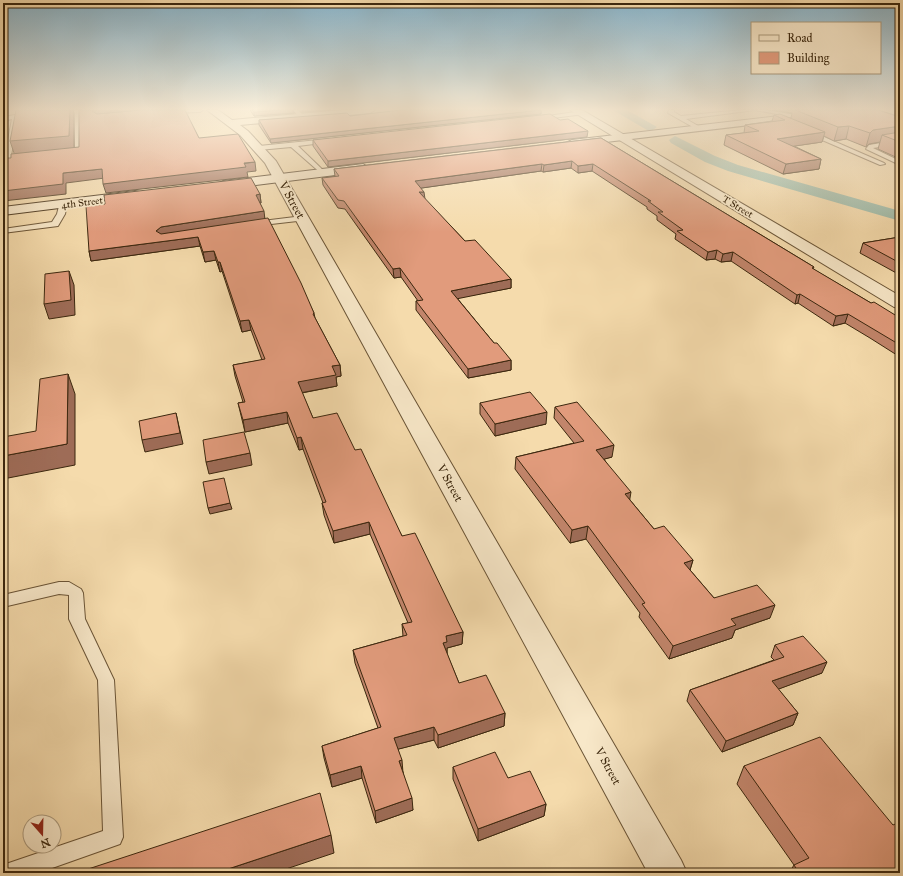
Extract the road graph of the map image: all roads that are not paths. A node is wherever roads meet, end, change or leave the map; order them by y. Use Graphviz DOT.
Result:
graph roads {
  1 [pos="7,151"];
  2 [pos="78,151"];
  3 [pos="261,151"];
  4 [pos="299,151"];
  5 [pos="645,151"];
  6 [pos="851,151"];
  7 [pos="873,151"];
  8 [pos="62,155"];
  9 [pos="15,160"];
  10 [pos="5,161"];
  11 [pos="900,163"];
  12 [pos="882,164"];
  13 [pos="378,166"];
  14 [pos="323,173"];
  15 [pos="280,178"];
  16 [pos="210,186"];
  17 [pos="148,194"];
  18 [pos="63,204"];
  19 [pos="3,211"];
  20 [pos="303,218"];
  21 [pos="244,226"];
  22 [pos="3,232"];
  23 [pos="900,303"];
  24 [pos="3,601"];
  25 [pos="9,873"];
  26 [pos="668,873"];
  1 -- 10 [label="lane"];
  2 -- 8 [label="lane"];
  3 -- 15 [label="street, V Street"];
  4 -- 14 [label="lane"];
  5 -- 23 [label="street, T Street"];
  6 -- 12 [label="lane"];
  7 -- 11 [label="lane"];
  9 -- 10 [label="lane"];
  13 -- 14 [label="street"];
  14 -- 15 [label="street"];
  15 -- 16 [label="street"];
  15 -- 20 [label="street, V Street"];
  17 -- 18 [label="street, 4th Street"];
  18 -- 19 [label="street, 4th Street"];
  18 -- 22 [label="lane"];
  20 -- 21 [label="lane"];
  20 -- 26 [label="street, V Street"];
  24 -- 25 [label="lane"];
}
